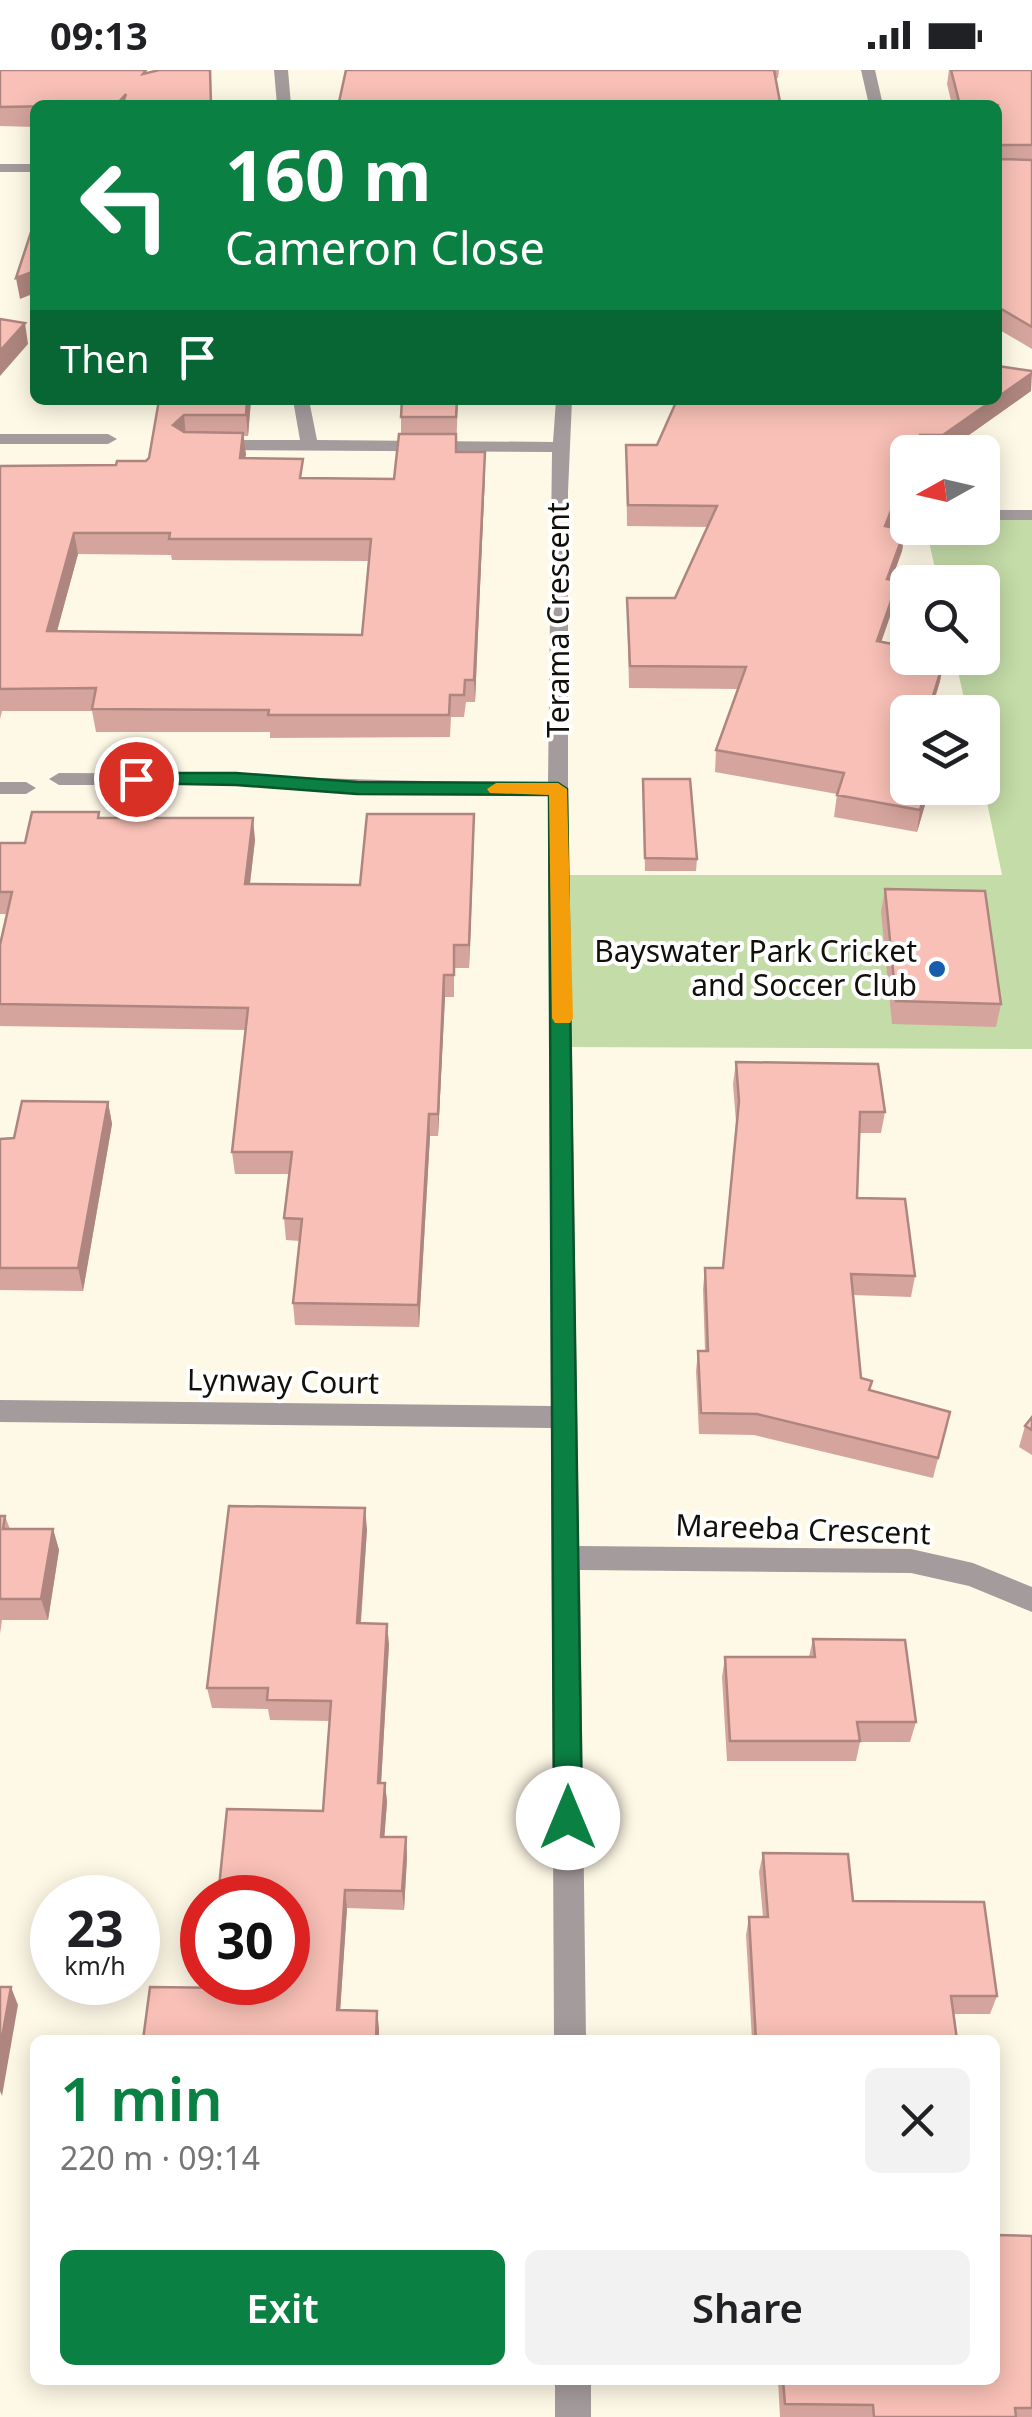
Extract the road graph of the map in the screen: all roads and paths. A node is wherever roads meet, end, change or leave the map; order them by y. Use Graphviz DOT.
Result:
graph roads {
  1 [pos="281,70"];
  2 [pos="868,70"];
  3 [pos="284,100"];
  4 [pos="875,100"];
  5 [pos="0,168"];
  6 [pos="30,168"];
  7 [pos="302,405"];
  8 [pos="564,405"];
  9 [pos="0,439"];
  10 [pos="108,440"];
  11 [pos="188,445"];
  12 [pos="309,445"];
  13 [pos="561,448"];
  14 [pos="1000,514"];
  15 [pos="1032,515"];
  16 [pos="59,779"];
  17 [pos="136,779"];
  18 [pos="0,788"];
  19 [pos="26,788"];
  20 [pos="558,789"];
  21 [pos="127,824"];
  22 [pos="0,1411"];
  23 [pos="566,1417"];
  24 [pos="566,1558"];
  25 [pos="1032,1600"];
  26 [pos="570,2035"];
  27 [pos="572,2385"];
  28 [pos="573,2417"];
  1 -- 3 [label="street"];
  2 -- 4 [label="street"];
  5 -- 6 [label="street"];
  7 -- 12 [label="street"];
  8 -- 13 [label="street, Terama Crescent"];
  9 -- 10 [label="street"];
  11 -- 12 [label="street"];
  12 -- 13 [label="street"];
  13 -- 20 [label="street, Terama Crescent"];
  14 -- 15 [label="street"];
  16 -- 17 [label="street"];
  17 -- 20 [label="street"];
  17 -- 21 [label="street"];
  18 -- 19 [label="street"];
  20 -- 23 [label="street, Terama Crescent"];
  22 -- 23 [label="street, Lynway Court"];
  23 -- 24 [label="street, Terama Crescent"];
  24 -- 25 [label="street, Mareeba Crescent"];
  24 -- 26 [label="street, Terama Crescent"];
  27 -- 28 [label="street"];
}
